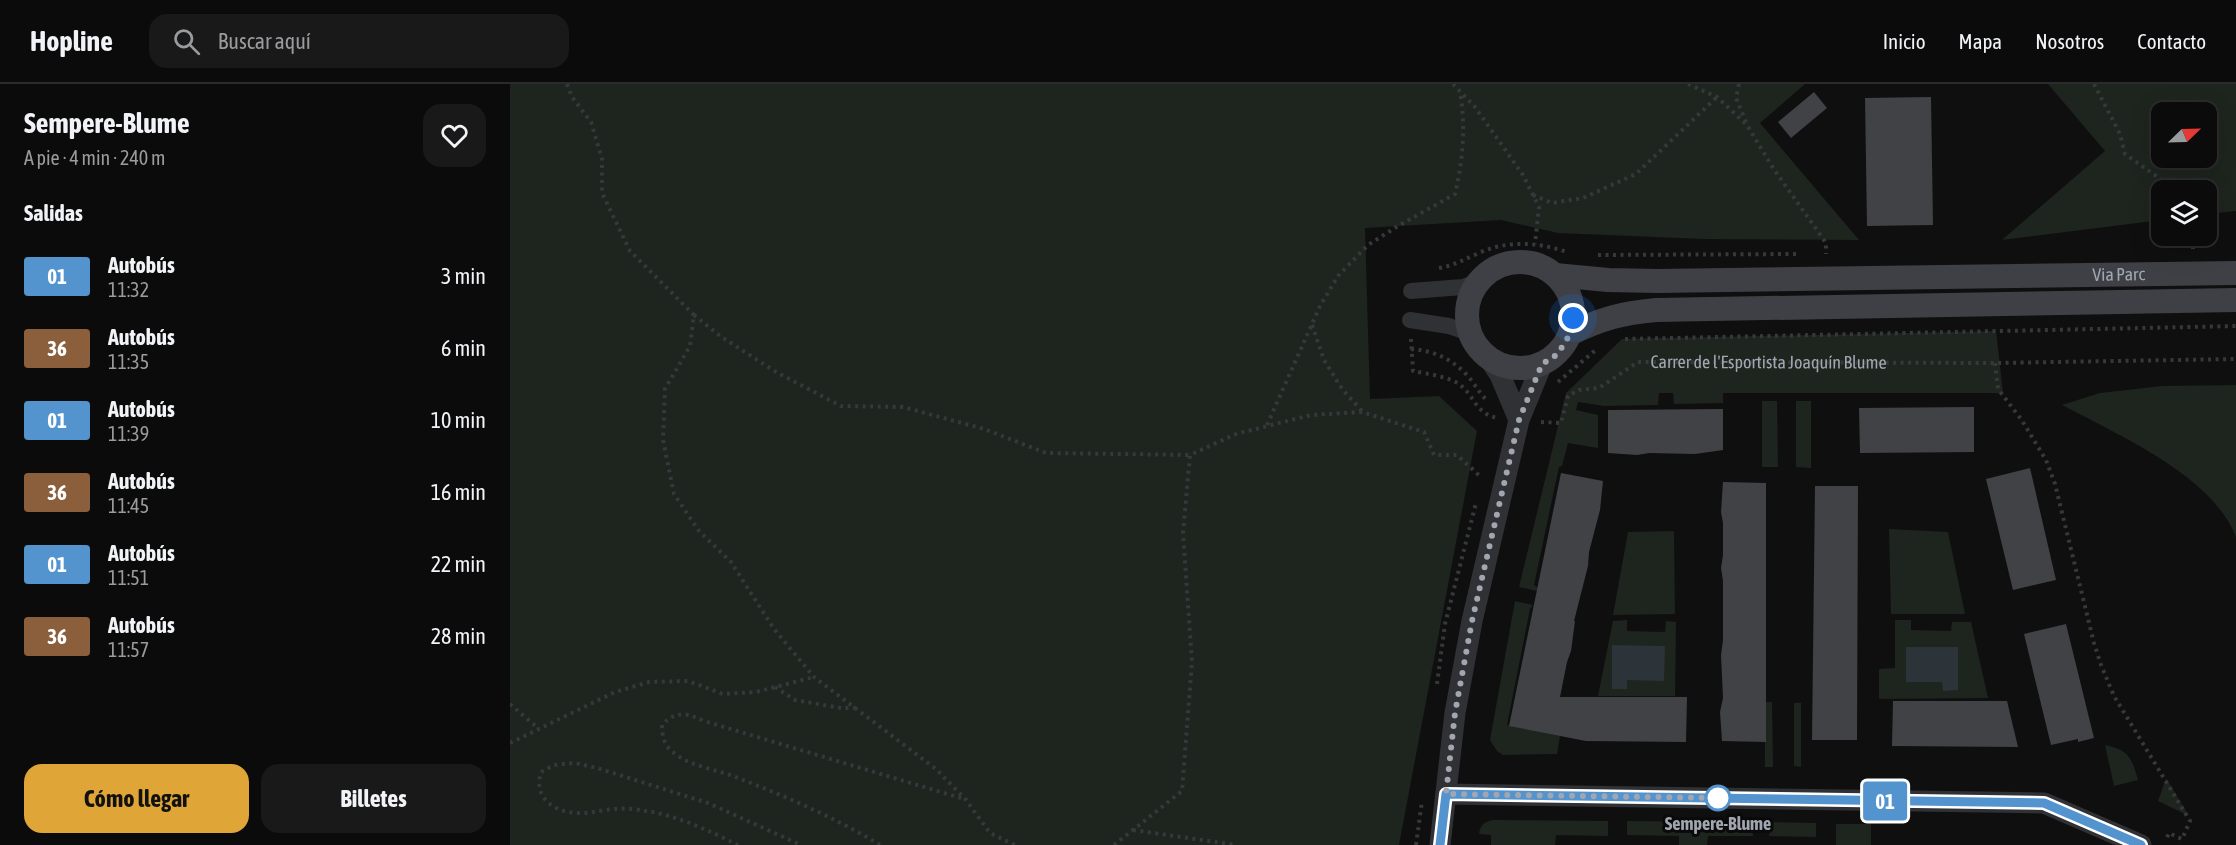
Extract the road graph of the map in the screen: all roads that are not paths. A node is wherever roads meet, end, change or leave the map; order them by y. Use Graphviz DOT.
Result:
graph roads {
  1 [pos="2236,273"];
  2 [pos="1556,275"];
  3 [pos="1477,282"];
  4 [pos="1411,291"];
  5 [pos="2236,300"];
  6 [pos="1410,320"];
  7 [pos="1469,333"];
  8 [pos="1570,334"];
  9 [pos="1491,361"];
  10 [pos="1542,364"];
  11 [pos="1516,414"];
  12 [pos="1446,794"];
  13 [pos="1440,845"];
  14 [pos="2141,845"];
  1 -- 2 [label="main road, Via Parc"];
  2 -- 3 [label="main road"];
  2 -- 8 [label="main road"];
  3 -- 4 [label="street"];
  3 -- 7 [label="main road"];
  5 -- 8 [label="main road, Via Parc"];
  6 -- 7 [label="street"];
  7 -- 9 [label="main road"];
  8 -- 10 [label="main road"];
  9 -- 10 [label="main road"];
  9 -- 11 [label="street"];
  10 -- 11 [label="street"];
  11 -- 12 [label="street"];
  12 -- 13 [label="street"];
  12 -- 14 [label="street"];
}
